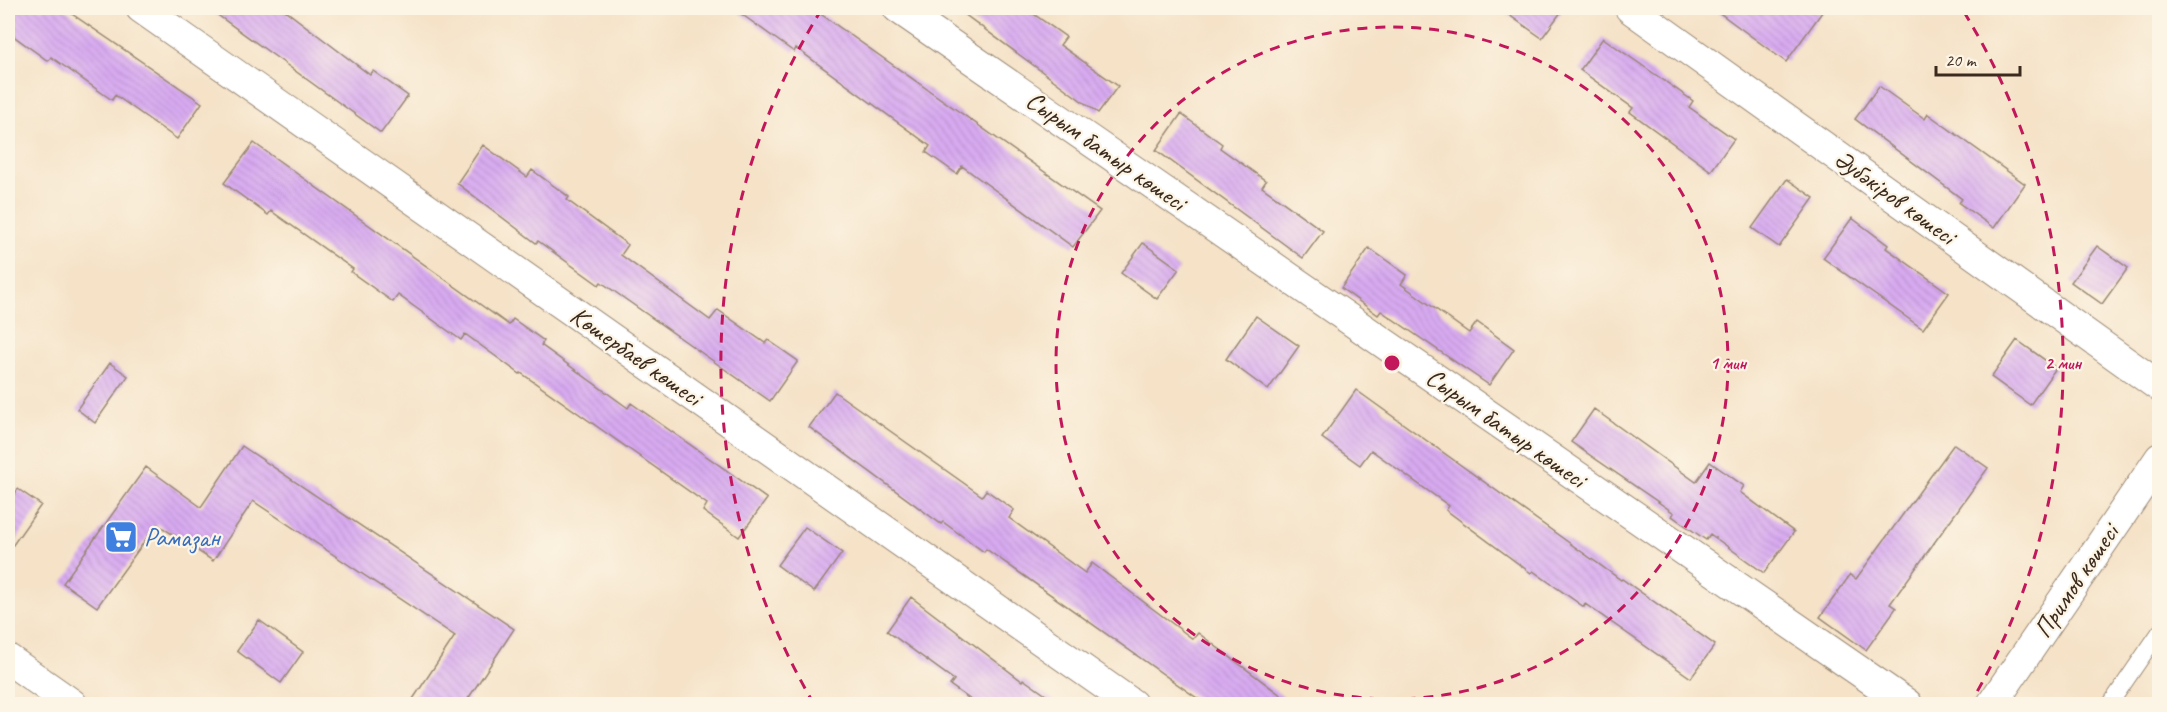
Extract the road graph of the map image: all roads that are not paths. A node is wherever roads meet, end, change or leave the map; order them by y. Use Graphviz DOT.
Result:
graph roads {
  1 [pos="141,8"];
  2 [pos="898,8"];
  3 [pos="1630,8"];
  4 [pos="2160,387"];
  5 [pos="2160,458"];
  6 [pos="2160,631"];
  7 [pos="8,659"];
  8 [pos="72,705"];
  9 [pos="1132,705"];
  10 [pos="1906,705"];
  11 [pos="1992,705"];
  12 [pos="2110,705"];
  1 -- 9 [label="street, Көшербаев көшесі"];
  2 -- 10 [label="street, Сырым батыр көшесі"];
  3 -- 4 [label="street, Әубәкіров көшесі"];
  5 -- 11 [label="street, Примов көшесі"];
  6 -- 12 [label="lane"];
  7 -- 8 [label="street"];
}
